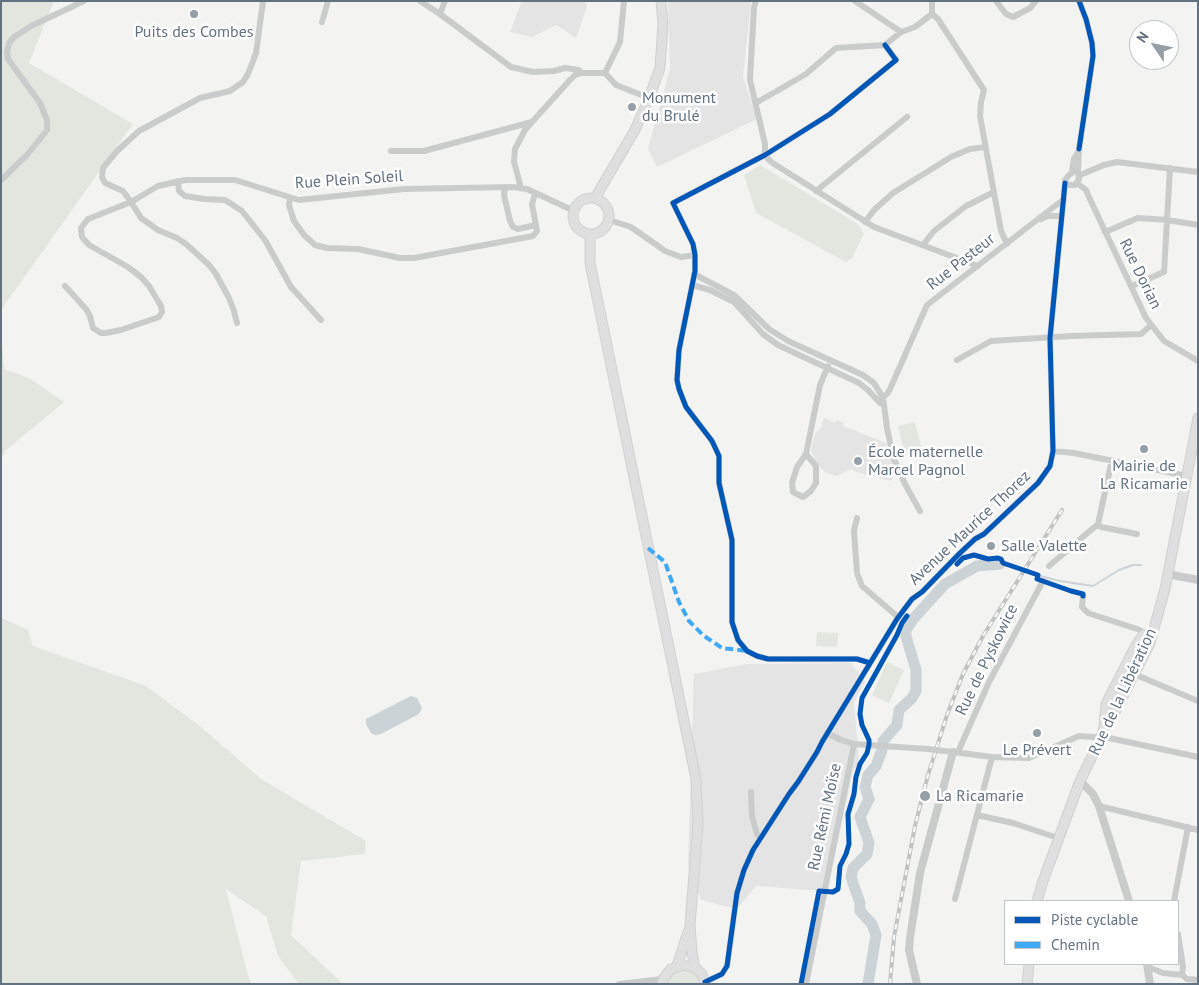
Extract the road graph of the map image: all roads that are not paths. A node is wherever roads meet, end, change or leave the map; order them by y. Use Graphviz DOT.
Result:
graph roads {
  1 [pos="84,1"];
  2 [pos="263,1"];
  3 [pos="328,1"];
  4 [pos="420,1"];
  5 [pos="445,1"];
  6 [pos="624,1"];
  7 [pos="661,1"];
  8 [pos="756,1"];
  9 [pos="855,1"];
  10 [pos="932,1"];
  11 [pos="996,1"];
  12 [pos="1036,1"];
  13 [pos="1079,1"];
  14 [pos="440,14"];
  15 [pos="932,14"];
  16 [pos="322,22"];
  17 [pos="901,32"];
  18 [pos="885,45"];
  19 [pos="582,73"];
  20 [pos="605,73"];
  21 [pos="650,98"];
  22 [pos="756,103"];
  23 [pos="908,117"];
  24 [pos="532,122"];
  25 [pos="985,147"];
  26 [pos="391,151"];
  27 [pos="765,155"];
  28 [pos="1170,168"];
  29 [pos="1198,172"];
  30 [pos="1077,173"];
  31 [pos="1,180"];
  32 [pos="178,181"];
  33 [pos="1065,183"];
  34 [pos="1074,184"];
  35 [pos="505,188"];
  36 [pos="521,188"];
  37 [pos="816,191"];
  38 [pos="994,192"];
  39 [pos="535,194"];
  40 [pos="290,198"];
  41 [pos="595,198"];
  42 [pos="1064,199"];
  43 [pos="131,202"];
  44 [pos="574,211"];
  45 [pos="1062,216"];
  46 [pos="609,220"];
  47 [pos="1167,220"];
  48 [pos="865,222"];
  49 [pos="1035,222"];
  50 [pos="536,225"];
  51 [pos="1198,225"];
  52 [pos="1105,232"];
  53 [pos="590,234"];
  54 [pos="1006,244"];
  55 [pos="923,245"];
  56 [pos="695,255"];
  57 [pos="978,266"];
  58 [pos="694,274"];
  59 [pos="692,285"];
  60 [pos="65,286"];
  61 [pos="1132,286"];
  62 [pos="321,320"];
  63 [pos="237,323"];
  64 [pos="1151,325"];
  65 [pos="1050,338"];
  66 [pos="831,360"];
  67 [pos="957,360"];
  68 [pos="1198,361"];
  69 [pos="827,368"];
  70 [pos="881,399"];
  71 [pos="1198,418"];
  72 [pos="1053,451"];
  73 [pos="806,454"];
  74 [pos="1112,460"];
  75 [pos="1187,476"];
  76 [pos="920,511"];
  77 [pos="857,518"];
  78 [pos="1098,524"];
  79 [pos="1138,534"];
  80 [pos="1049,566"];
  81 [pos="1167,574"];
  82 [pos="1198,580"];
  83 [pos="1043,581"];
  84 [pos="1083,596"];
  85 [pos="898,617"];
  86 [pos="1148,634"];
  87 [pos="870,663"];
  88 [pos="1134,674"];
  89 [pos="1198,701"];
  90 [pos="1104,727"];
  91 [pos="827,733"];
  92 [pos="1101,738"];
  93 [pos="854,744"];
  94 [pos="956,752"];
  95 [pos="992,757"];
  96 [pos="1198,757"];
  97 [pos="1080,781"];
  98 [pos="751,792"];
  99 [pos="1099,806"];
  100 [pos="977,815"];
  101 [pos="1188,828"];
  102 [pos="1198,830"];
  103 [pos="760,838"];
  104 [pos="1058,838"];
  105 [pos="955,899"];
  106 [pos="1037,900"];
  107 [pos="1129,900"];
  108 [pos="1174,900"];
  109 [pos="690,925"];
  110 [pos="1179,940"];
  111 [pos="1029,965"];
  112 [pos="1148,965"];
  113 [pos="677,966"];
  114 [pos="695,968"];
  115 [pos="1182,975"];
  116 [pos="1198,980"];
  117 [pos="663,981"];
  118 [pos="638,982"];
  119 [pos="705,983"];
  120 [pos="619,984"];
  121 [pos="645,984"];
  122 [pos="806,984"];
  123 [pos="917,984"];
  124 [pos="1027,984"];
  125 [pos="1150,984"];
  1 -- 31 [label="street"];
  2 -- 43 [label="street"];
  3 -- 16 [label="street"];
  4 -- 14 [label="street"];
  5 -- 14 [label="street"];
  6 -- 20 [label="street"];
  7 -- 21 [label="main road"];
  8 -- 22 [label="street"];
  9 -- 17 [label="street"];
  10 -- 15 [label="street"];
  11 -- 12 [label="street"];
  13 -- 30 [label="street"];
  14 -- 19 [label="street"];
  15 -- 17 [label="street"];
  15 -- 25 [label="street"];
  17 -- 18 [label="street"];
  18 -- 22 [label="street"];
  18 -- 27 [label="street"];
  19 -- 20 [label="street"];
  19 -- 24 [label="street"];
  20 -- 21 [label="street"];
  21 -- 41 [label="main road"];
  22 -- 27 [label="street"];
  23 -- 37 [label="street"];
  24 -- 26 [label="street"];
  24 -- 36 [label="street"];
  25 -- 38 [label="street"];
  25 -- 48 [label="street"];
  27 -- 37 [label="street"];
  27 -- 56 [label="street"];
  28 -- 29 [label="street"];
  28 -- 30 [label="street"];
  28 -- 47 [label="street"];
  30 -- 33 [label="street"];
  30 -- 34 [label="street, Avenue Maurice Thorez"];
  32 -- 40 [label="street, Rue Plein Soleil"];
  32 -- 43 [label="street, Rue Plein Soleil"];
  32 -- 62 [label="street"];
  33 -- 34 [label="street"];
  33 -- 42 [label="street, Avenue Maurice Thorez"];
  34 -- 42 [label="street, Avenue Maurice Thorez"];
  34 -- 52 [label="street, Rue Dorian"];
  35 -- 36 [label="street, Rue Plein Soleil"];
  35 -- 40 [label="street, Rue Plein Soleil"];
  35 -- 50 [label="street"];
  36 -- 39 [label="street, Rue Plein Soleil"];
  37 -- 48 [label="street"];
  38 -- 54 [label="street"];
  38 -- 55 [label="street"];
  39 -- 44 [label="street, Rue Plein Soleil"];
  39 -- 50 [label="street"];
  40 -- 50 [label="street"];
  41 -- 44 [label="main road"];
  41 -- 46 [label="main road"];
  42 -- 45 [label="street, Avenue Maurice Thorez"];
  42 -- 49 [label="street, Rue Pasteur"];
  43 -- 60 [label="street, Rue Plein Soleil"];
  43 -- 63 [label="street"];
  44 -- 53 [label="main road"];
  45 -- 49 [label="street, Rue Pasteur"];
  45 -- 65 [label="street, Avenue Maurice Thorez"];
  46 -- 53 [label="main road"];
  46 -- 56 [label="street"];
  47 -- 51 [label="street"];
  47 -- 52 [label="street"];
  47 -- 61 [label="street"];
  48 -- 55 [label="street"];
  49 -- 54 [label="street, Rue Pasteur"];
  52 -- 61 [label="street, Rue Dorian"];
  53 -- 109 [label="main road"];
  54 -- 57 [label="street, Rue Pasteur"];
  55 -- 57 [label="street"];
  56 -- 58 [label="street"];
  57 -- 70 [label="street, Rue Pasteur"];
  58 -- 59 [label="street"];
  58 -- 66 [label="street"];
  59 -- 69 [label="street"];
  59 -- 87 [label="street"];
  61 -- 64 [label="street, Rue Dorian"];
  64 -- 65 [label="street"];
  64 -- 68 [label="street, Rue Dorian"];
  65 -- 67 [label="street"];
  65 -- 72 [label="street, Avenue Maurice Thorez"];
  66 -- 69 [label="street"];
  66 -- 70 [label="street"];
  69 -- 70 [label="street"];
  69 -- 73 [label="street"];
  70 -- 76 [label="street"];
  71 -- 75 [label="main road, Rue de la Libération"];
  72 -- 74 [label="street"];
  72 -- 85 [label="street, Avenue Maurice Thorez"];
  73 -- 73 [label="street"];
  74 -- 75 [label="street"];
  74 -- 78 [label="street"];
  75 -- 81 [label="main road, Rue de la Libération"];
  77 -- 85 [label="street"];
  78 -- 79 [label="street"];
  78 -- 80 [label="street"];
  81 -- 82 [label="street"];
  81 -- 86 [label="main road, Rue de la Libération"];
  83 -- 94 [label="street, Rue de Pyskowice"];
  84 -- 86 [label="street"];
  85 -- 87 [label="street, Avenue Maurice Thorez"];
  86 -- 88 [label="main road, Rue de la Libération"];
  86 -- 90 [label="main road"];
  87 -- 91 [label="street, Avenue Maurice Thorez"];
  88 -- 89 [label="street"];
  88 -- 90 [label="main road, Rue de la Libération"];
  90 -- 92 [label="main road, Rue de la Libération"];
  91 -- 93 [label="street"];
  91 -- 103 [label="street, Avenue Maurice Thorez"];
  92 -- 95 [label="street"];
  92 -- 96 [label="street"];
  92 -- 97 [label="main road, Rue de la Libération"];
  93 -- 94 [label="street, bridge"];
  93 -- 122 [label="street, Rue Rémi Moïse"];
  94 -- 95 [label="street"];
  94 -- 123 [label="street"];
  95 -- 100 [label="street"];
  97 -- 99 [label="street"];
  97 -- 104 [label="main road, Rue de la Libération"];
  98 -- 103 [label="street"];
  99 -- 101 [label="street"];
  99 -- 107 [label="street"];
  100 -- 104 [label="street"];
  100 -- 105 [label="street"];
  101 -- 102 [label="street"];
  101 -- 108 [label="street"];
  103 -- 119 [label="street, Avenue Maurice Thorez"];
  104 -- 106 [label="main road, Rue de la Libération"];
  109 -- 113 [label="main road"];
  109 -- 114 [label="main road"];
  110 -- 115 [label="street"];
  111 -- 124 [label="main road"];
  112 -- 115 [label="street"];
  112 -- 125 [label="street"];
  113 -- 114 [label="main road"];
  113 -- 117 [label="main road"];
  114 -- 119 [label="main road"];
  115 -- 116 [label="street"];
  117 -- 118 [label="street"];
  118 -- 120 [label="street"];
  118 -- 121 [label="street"];
}
